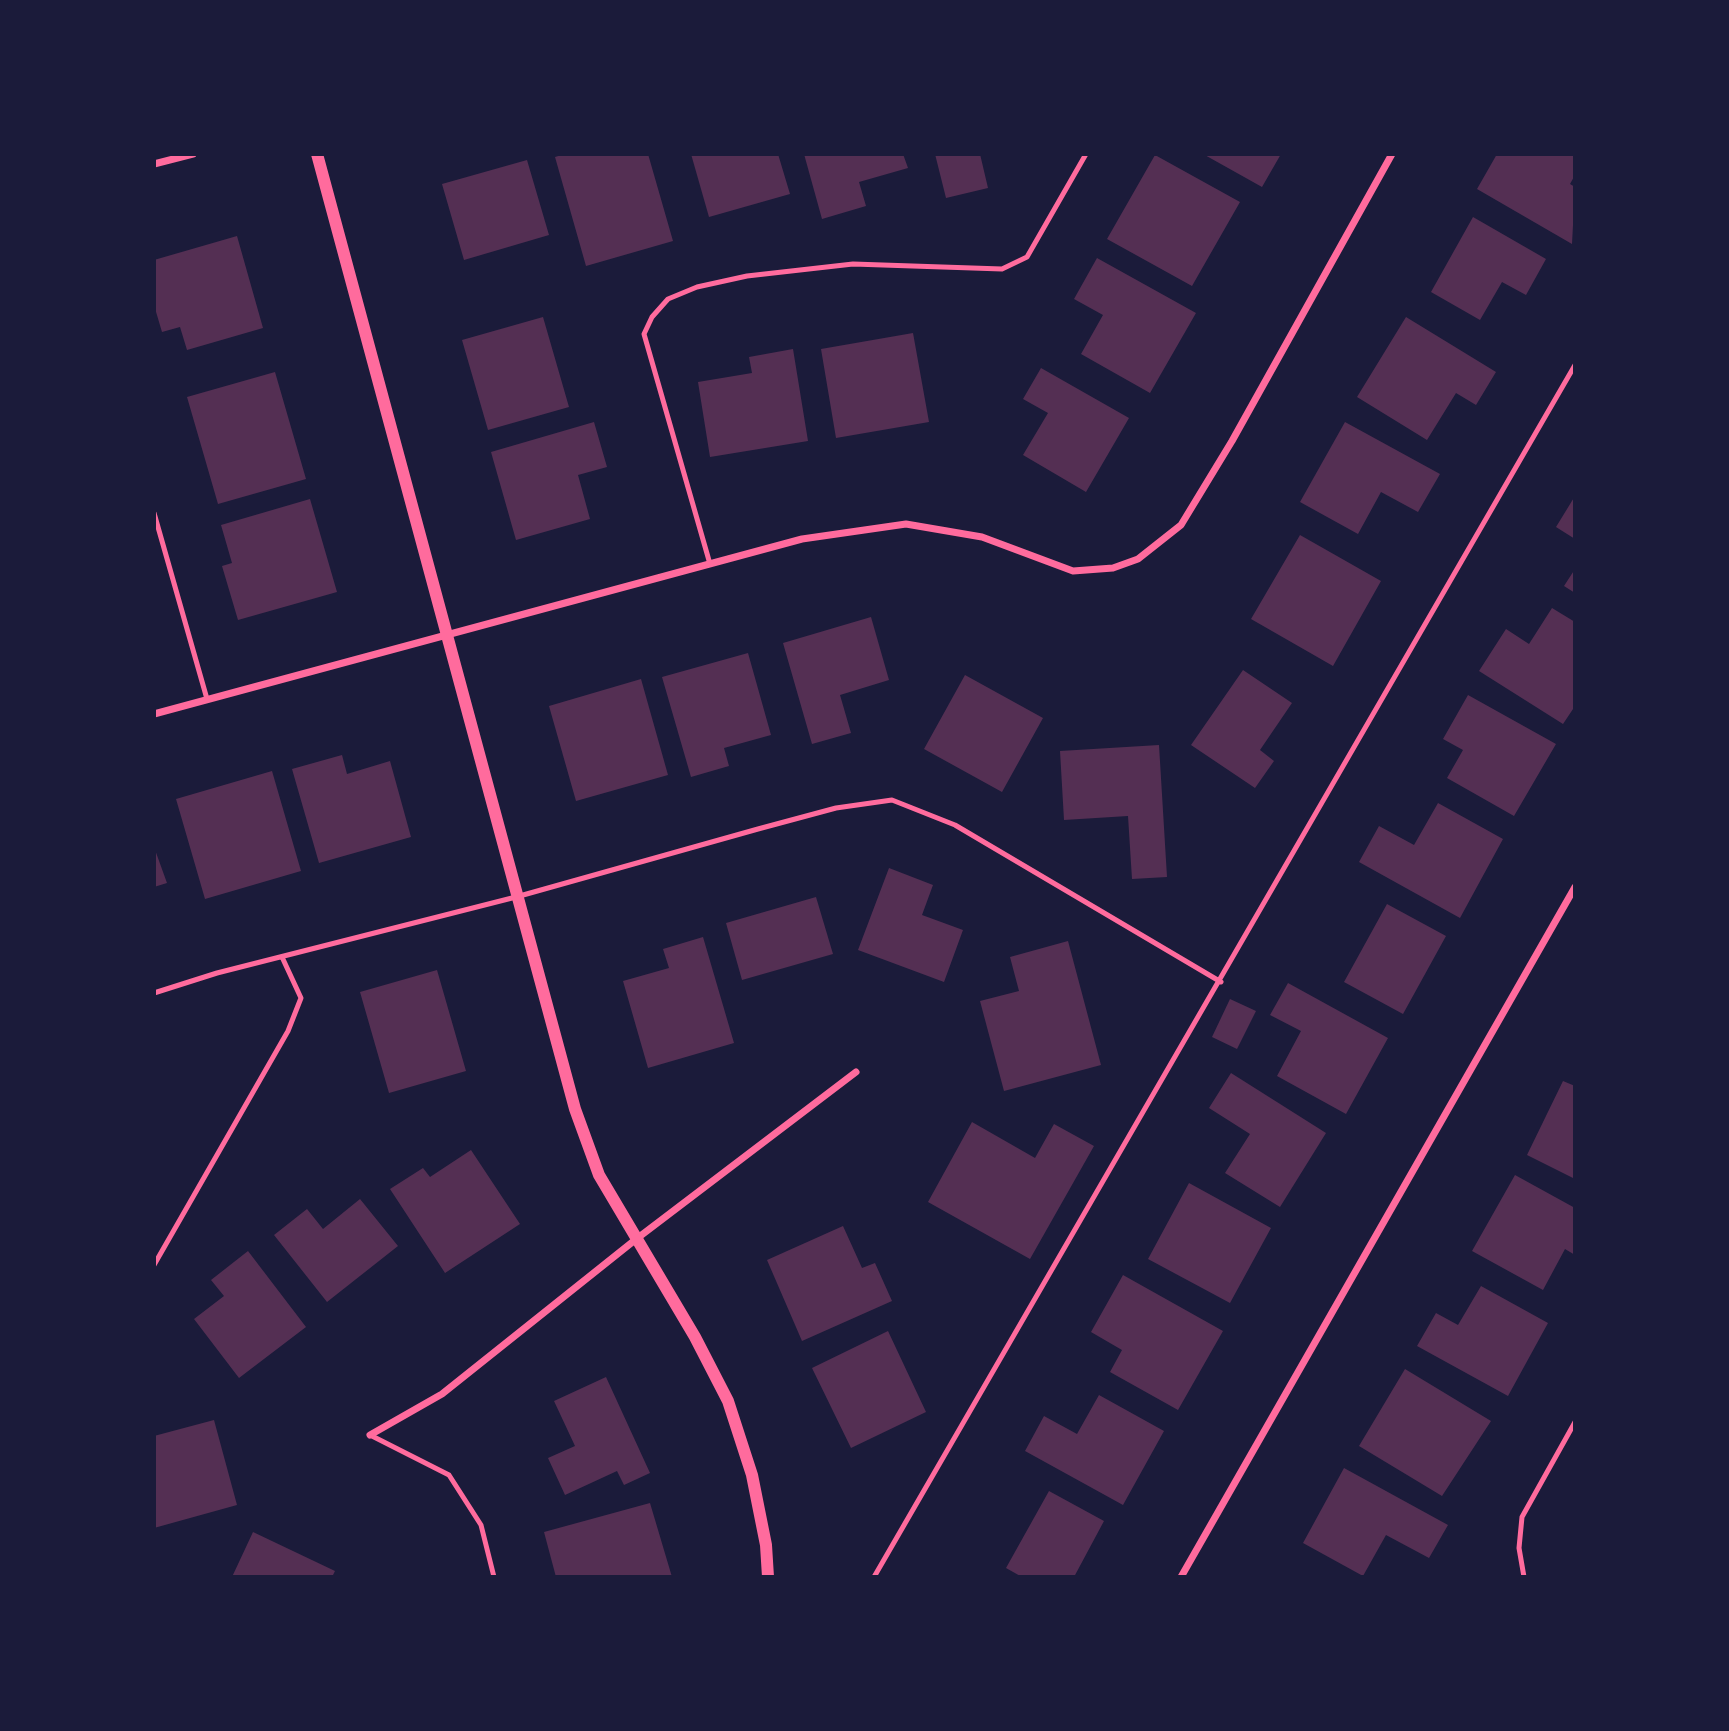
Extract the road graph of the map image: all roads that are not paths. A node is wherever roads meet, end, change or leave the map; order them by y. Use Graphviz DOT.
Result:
graph roads {
  1 [pos="193,154"];
  2 [pos="317,154"];
  3 [pos="1086,154"];
  4 [pos="1392,154"];
  5 [pos="154,164"];
  6 [pos="1575,365"];
  7 [pos="154,513"];
  8 [pos="710,564"];
  9 [pos="447,634"];
  10 [pos="207,699"];
  11 [pos="154,714"];
  12 [pos="1575,887"];
  13 [pos="516,897"];
  14 [pos="282,957"];
  15 [pos="1221,982"];
  16 [pos="154,993"];
  17 [pos="856,1072"];
  18 [pos="635,1240"];
  19 [pos="154,1265"];
  20 [pos="1575,1422"];
  21 [pos="370,1435"];
  22 [pos="494,1577"];
  23 [pos="768,1577"];
  24 [pos="874,1577"];
  25 [pos="1181,1577"];
  26 [pos="1524,1577"];
  1 -- 5 [label="street"];
  2 -- 9 [label="street"];
  3 -- 8 [label="lane"];
  4 -- 8 [label="street"];
  6 -- 15 [label="lane"];
  7 -- 10 [label="lane"];
  8 -- 9 [label="street"];
  9 -- 10 [label="street"];
  9 -- 13 [label="street"];
  10 -- 11 [label="street"];
  12 -- 25 [label="street"];
  13 -- 14 [label="lane"];
  13 -- 15 [label="lane"];
  13 -- 18 [label="street"];
  14 -- 16 [label="lane"];
  14 -- 19 [label="lane"];
  15 -- 24 [label="lane"];
  17 -- 18 [label="street"];
  18 -- 21 [label="street"];
  18 -- 23 [label="street"];
  20 -- 26 [label="lane"];
  21 -- 22 [label="lane"];
}
